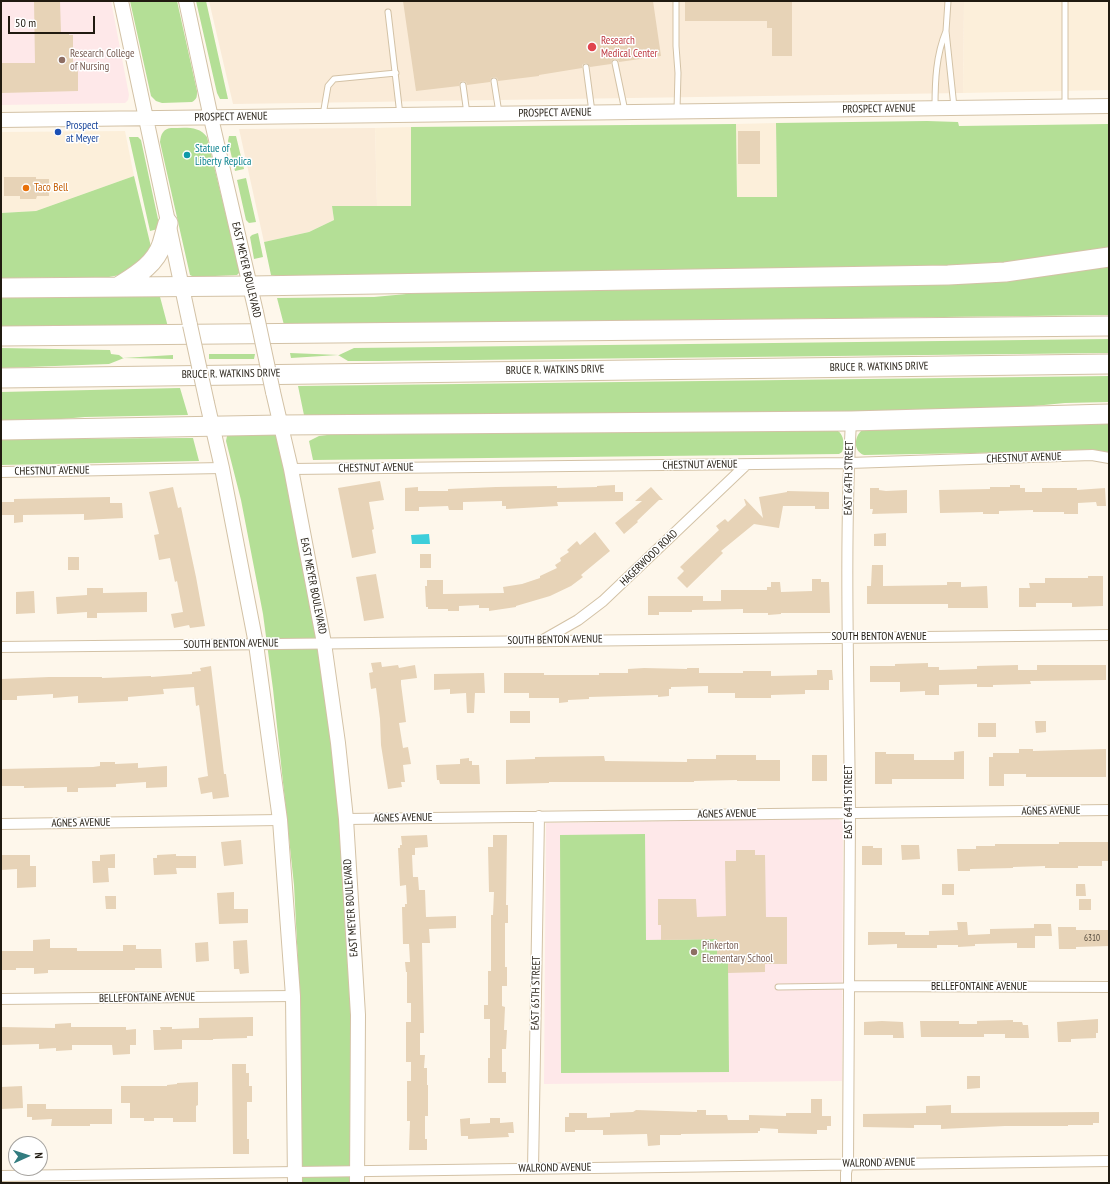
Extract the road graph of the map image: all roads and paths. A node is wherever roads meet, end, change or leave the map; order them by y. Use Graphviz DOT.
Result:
graph roads {
  1 [pos="120,1"];
  2 [pos="186,1"];
  3 [pos="676,1"];
  4 [pos="948,1"];
  5 [pos="1065,1"];
  6 [pos="388,12"];
  7 [pos="946,31"];
  8 [pos="615,63"];
  9 [pos="586,67"];
  10 [pos="396,73"];
  11 [pos="494,81"];
  12 [pos="463,85"];
  13 [pos="1109,106"];
  14 [pos="1065,107"];
  15 [pos="935,108"];
  16 [pos="955,108"];
  17 [pos="625,112"];
  18 [pos="676,112"];
  19 [pos="592,113"];
  20 [pos="467,114"];
  21 [pos="499,114"];
  22 [pos="400,115"];
  23 [pos="323,116"];
  24 [pos="145,118"];
  25 [pos="211,118"];
  26 [pos="1,120"];
  27 [pos="168,223"];
  28 [pos="1109,257"];
  29 [pos="182,286"];
  30 [pos="251,286"];
  31 [pos="118,287"];
  32 [pos="1,288"];
  33 [pos="1109,326"];
  34 [pos="1,336"];
  35 [pos="1109,364"];
  36 [pos="1,378"];
  37 [pos="1109,414"];
  38 [pos="851,421"];
  39 [pos="280,425"];
  40 [pos="213,426"];
  41 [pos="1,430"];
  42 [pos="1109,458"];
  43 [pos="849,463"];
  44 [pos="746,464"];
  45 [pos="222,468"];
  46 [pos="290,469"];
  47 [pos="1,472"];
  48 [pos="1109,635"];
  49 [pos="848,637"];
  50 [pos="543,640"];
  51 [pos="324,643"];
  52 [pos="256,644"];
  53 [pos="1,647"];
  54 [pos="1109,810"];
  55 [pos="850,812"];
  56 [pos="539,816"];
  57 [pos="346,818"];
  58 [pos="280,820"];
  59 [pos="1,824"];
  60 [pos="849,986"];
  61 [pos="778,987"];
  62 [pos="1109,987"];
  63 [pos="293,996"];
  64 [pos="1,999"];
  65 [pos="1109,1161"];
  66 [pos="848,1164"];
  67 [pos="534,1169"];
  68 [pos="1,1176"];
  69 [pos="357,1177"];
  70 [pos="295,1178"];
  71 [pos="846,1183"];
  1 -- 24 [label="main road"];
  2 -- 25 [label="main road, EAST MEYER BOULEVARD"];
  3 -- 18 [label="lane"];
  4 -- 7 [label="lane"];
  5 -- 14 [label="lane"];
  6 -- 10 [label="lane"];
  7 -- 15 [label="lane"];
  7 -- 16 [label="lane"];
  8 -- 17 [label="lane"];
  9 -- 19 [label="lane"];
  10 -- 22 [label="lane"];
  10 -- 23 [label="lane"];
  11 -- 21 [label="lane"];
  12 -- 20 [label="lane"];
  13 -- 14 [label="main road, PROSPECT AVENUE"];
  14 -- 16 [label="main road, PROSPECT AVENUE"];
  15 -- 16 [label="main road, PROSPECT AVENUE"];
  15 -- 18 [label="main road, PROSPECT AVENUE"];
  17 -- 18 [label="main road, PROSPECT AVENUE"];
  17 -- 19 [label="main road, PROSPECT AVENUE"];
  19 -- 21 [label="main road, PROSPECT AVENUE"];
  20 -- 21 [label="main road, PROSPECT AVENUE"];
  20 -- 22 [label="main road, PROSPECT AVENUE"];
  22 -- 23 [label="main road, PROSPECT AVENUE"];
  23 -- 25 [label="main road, PROSPECT AVENUE"];
  24 -- 25 [label="main road, PROSPECT AVENUE"];
  24 -- 26 [label="main road, PROSPECT AVENUE"];
  24 -- 27 [label="main road"];
  25 -- 30 [label="main road, EAST MEYER BOULEVARD"];
  27 -- 29 [label="main road"];
  27 -- 31 [label="highway"];
  28 -- 30 [label="highway"];
  29 -- 30 [label="highway"];
  29 -- 31 [label="highway"];
  29 -- 40 [label="main road, bridge"];
  30 -- 39 [label="main road, EAST MEYER BOULEVARD, bridge"];
  31 -- 32 [label="highway"];
  33 -- 34 [label="highway"];
  35 -- 36 [label="highway, BRUCE R. WATKINS DRIVE"];
  37 -- 38 [label="highway"];
  38 -- 39 [label="highway"];
  38 -- 43 [label="street, EAST 64TH STREET"];
  39 -- 40 [label="highway"];
  39 -- 46 [label="main road, EAST MEYER BOULEVARD"];
  40 -- 41 [label="highway"];
  40 -- 45 [label="main road"];
  42 -- 43 [label="street, CHESTNUT AVENUE"];
  43 -- 44 [label="street, CHESTNUT AVENUE"];
  43 -- 49 [label="street, EAST 64TH STREET"];
  44 -- 46 [label="street, CHESTNUT AVENUE"];
  44 -- 50 [label="street, HAGERWOOD ROAD"];
  45 -- 47 [label="street, CHESTNUT AVENUE"];
  45 -- 52 [label="main road"];
  46 -- 51 [label="main road, EAST MEYER BOULEVARD"];
  48 -- 49 [label="street, SOUTH BENTON AVENUE"];
  49 -- 50 [label="street, SOUTH BENTON AVENUE"];
  49 -- 55 [label="street, EAST 64TH STREET"];
  50 -- 51 [label="street, SOUTH BENTON AVENUE"];
  51 -- 52 [label="street, SOUTH BENTON AVENUE"];
  51 -- 57 [label="main road, EAST MEYER BOULEVARD"];
  52 -- 53 [label="street, SOUTH BENTON AVENUE"];
  52 -- 58 [label="main road"];
  54 -- 55 [label="street, AGNES AVENUE"];
  55 -- 56 [label="street, AGNES AVENUE"];
  55 -- 60 [label="street, EAST 64TH STREET"];
  56 -- 57 [label="street, AGNES AVENUE"];
  56 -- 67 [label="street, EAST 65TH STREET"];
  57 -- 69 [label="main road, EAST MEYER BOULEVARD"];
  58 -- 59 [label="street, AGNES AVENUE"];
  58 -- 63 [label="main road"];
  60 -- 61 [label="lane"];
  60 -- 62 [label="street, BELLEFONTAINE AVENUE"];
  60 -- 66 [label="street, EAST 64TH STREET"];
  63 -- 64 [label="street, BELLEFONTAINE AVENUE"];
  63 -- 70 [label="main road"];
  65 -- 66 [label="street, WALROND AVENUE"];
  66 -- 67 [label="street, WALROND AVENUE"];
  66 -- 71 [label="street, EAST 64TH STREET"];
  67 -- 69 [label="street, WALROND AVENUE"];
  68 -- 70 [label="street, WALROND AVENUE"];
  69 -- 70 [label="street, WALROND AVENUE"];
}
